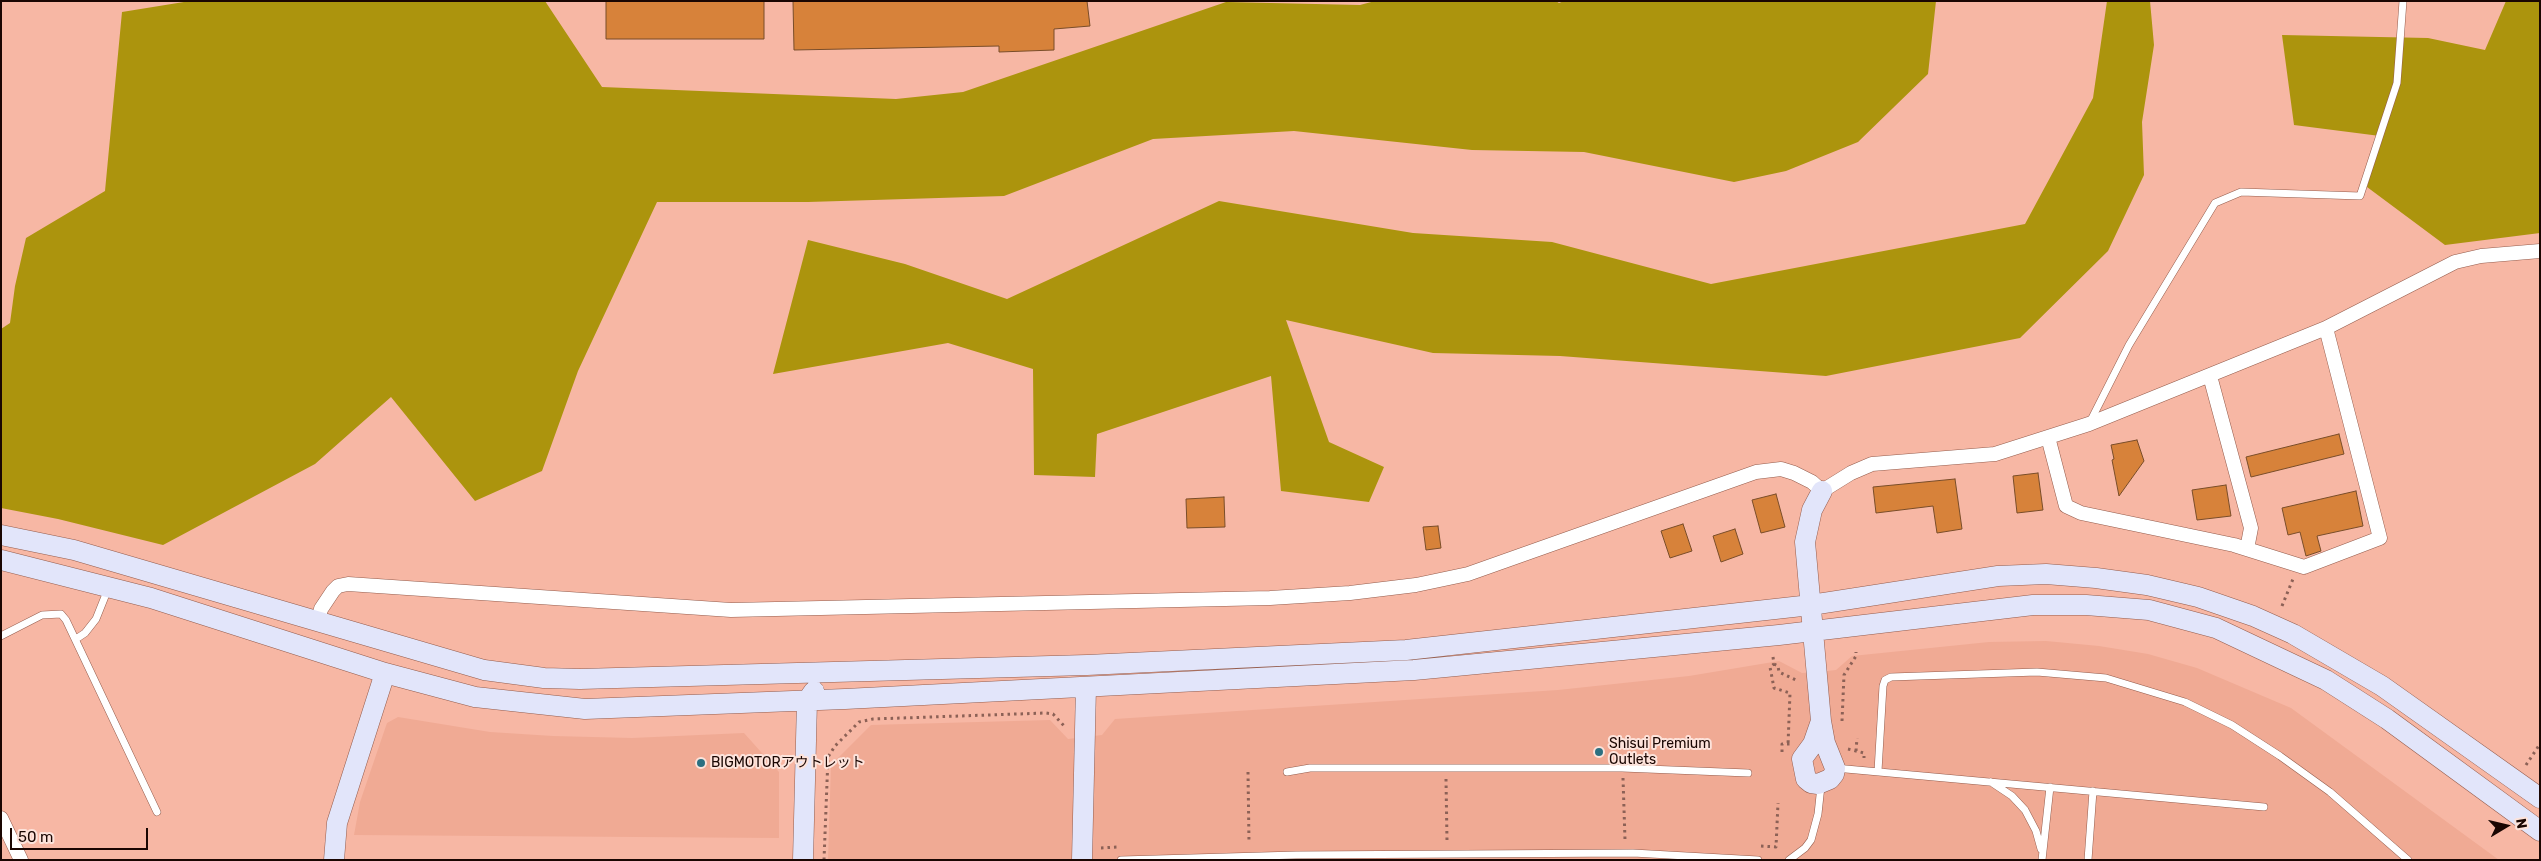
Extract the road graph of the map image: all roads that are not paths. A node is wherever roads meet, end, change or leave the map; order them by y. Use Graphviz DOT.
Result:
graph roads {
  1 [pos="2403,1"];
  2 [pos="2540,251"];
  3 [pos="2326,328"];
  4 [pos="2210,376"];
  5 [pos="2088,424"];
  6 [pos="2048,437"];
  7 [pos="1822,491"];
  8 [pos="1,535"];
  9 [pos="2247,549"];
  10 [pos="1,560"];
  11 [pos="108,586"];
  12 [pos="1811,605"];
  13 [pos="318,621"];
  14 [pos="1814,630"];
  15 [pos="1,636"];
  16 [pos="76,639"];
  17 [pos="832,671"];
  18 [pos="385,673"];
  19 [pos="749,676"];
  20 [pos="1086,687"];
  21 [pos="808,700"];
  22 [pos="1821,721"];
  23 [pos="1835,768"];
  24 [pos="1878,771"];
  25 [pos="1287,772"];
  26 [pos="1748,773"];
  27 [pos="1991,782"];
  28 [pos="1821,783"];
  29 [pos="2050,787"];
  30 [pos="2092,791"];
  31 [pos="2540,798"];
  32 [pos="2264,807"];
  33 [pos="157,812"];
  34 [pos="1,818"];
  35 [pos="2540,831"];
  36 [pos="2042,849"];
  37 [pos="21,860"];
  38 [pos="334,860"];
  39 [pos="803,860"];
  40 [pos="1082,860"];
  41 [pos="1121,860"];
  42 [pos="1758,860"];
  43 [pos="1789,860"];
  44 [pos="2042,860"];
  45 [pos="2088,860"];
  46 [pos="2408,860"];
  1 -- 5 [label="lane"];
  2 -- 3 [label="street"];
  3 -- 4 [label="street"];
  3 -- 9 [label="street"];
  4 -- 5 [label="street"];
  4 -- 9 [label="street"];
  5 -- 6 [label="street"];
  6 -- 7 [label="street"];
  6 -- 9 [label="street"];
  7 -- 12 [label="street"];
  7 -- 13 [label="street"];
  8 -- 13 [label="street"];
  10 -- 11 [label="street"];
  11 -- 16 [label="lane"];
  11 -- 18 [label="street"];
  12 -- 14 [label="street"];
  12 -- 17 [label="street"];
  12 -- 31 [label="street"];
  13 -- 19 [label="street"];
  14 -- 20 [label="street"];
  14 -- 22 [label="street"];
  14 -- 35 [label="street"];
  15 -- 16 [label="lane"];
  16 -- 33 [label="lane"];
  17 -- 19 [label="street"];
  17 -- 21 [label="street"];
  18 -- 21 [label="street"];
  18 -- 38 [label="street"];
  19 -- 21 [label="street"];
  20 -- 21 [label="street"];
  20 -- 40 [label="street"];
  21 -- 39 [label="street"];
  22 -- 23 [label="street"];
  22 -- 28 [label="street"];
  23 -- 24 [label="lane"];
  23 -- 28 [label="street"];
  24 -- 27 [label="lane"];
  24 -- 46 [label="lane"];
  25 -- 26 [label="lane"];
  27 -- 29 [label="lane"];
  27 -- 36 [label="lane"];
  28 -- 43 [label="lane"];
  29 -- 30 [label="lane"];
  29 -- 36 [label="lane"];
  30 -- 32 [label="lane"];
  30 -- 45 [label="lane"];
  34 -- 37 [label="street"];
  36 -- 44 [label="lane"];
  41 -- 42 [label="lane"];
}
